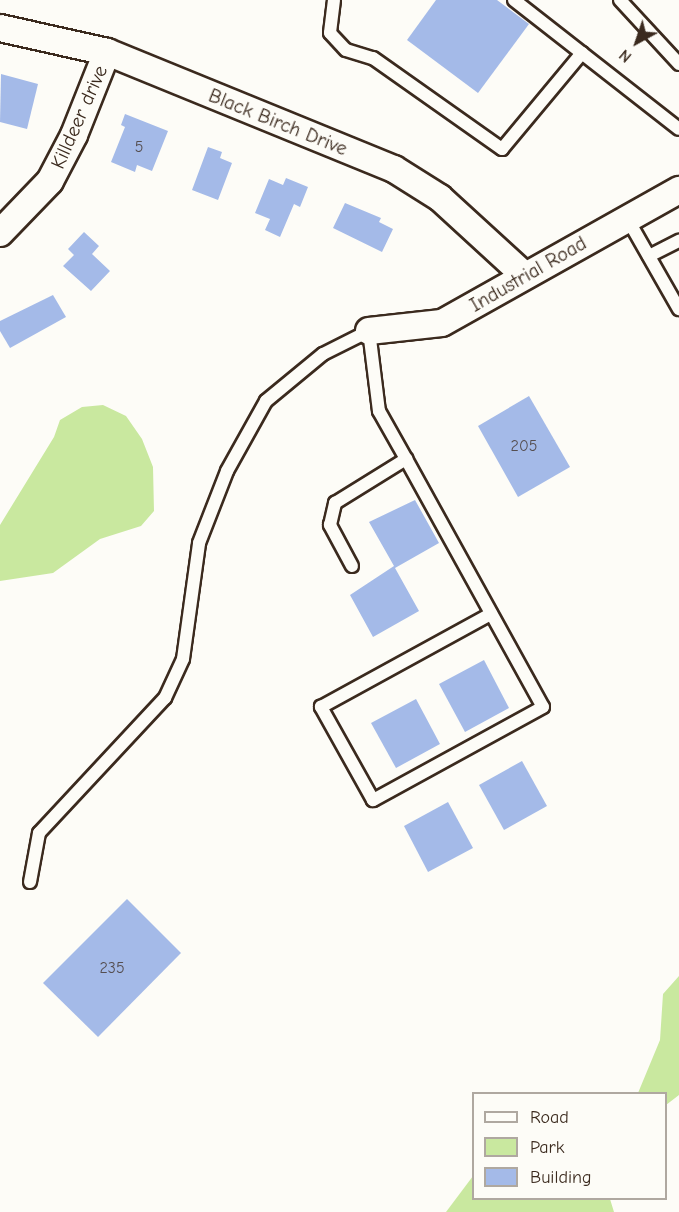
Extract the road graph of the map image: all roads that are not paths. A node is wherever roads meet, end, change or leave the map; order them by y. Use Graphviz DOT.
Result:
graph roads {
  1 [pos="334,0"];
  2 [pos="514,0"];
  3 [pos="620,0"];
  4 [pos="0,28"];
  5 [pos="107,52"];
  6 [pos="582,53"];
  7 [pos="679,64"];
  8 [pos="679,129"];
  9 [pos="679,190"];
  10 [pos="627,218"];
  11 [pos="0,233"];
  12 [pos="679,241"];
  13 [pos="649,256"];
  14 [pos="525,276"];
  15 [pos="679,309"];
  16 [pos="369,331"];
  17 [pos="406,459"];
  18 [pos="352,566"];
  19 [pos="491,614"];
  20 [pos="30,882"];
  1 -- 6 [label="lane"];
  2 -- 6 [label="lane"];
  3 -- 7 [label="lane"];
  4 -- 5 [label="street, Black Birch Drive"];
  5 -- 11 [label="street, Killdeer drive"];
  5 -- 14 [label="street, Black Birch Drive"];
  6 -- 8 [label="lane"];
  9 -- 10 [label="street, Industrial Road"];
  10 -- 13 [label="lane"];
  10 -- 14 [label="street, Industrial Road"];
  12 -- 13 [label="lane"];
  13 -- 15 [label="lane"];
  14 -- 16 [label="street, Industrial Road"];
  16 -- 17 [label="lane"];
  16 -- 20 [label="lane"];
  17 -- 18 [label="lane"];
  17 -- 19 [label="lane"];
  19 -- 19 [label="lane"];
}
